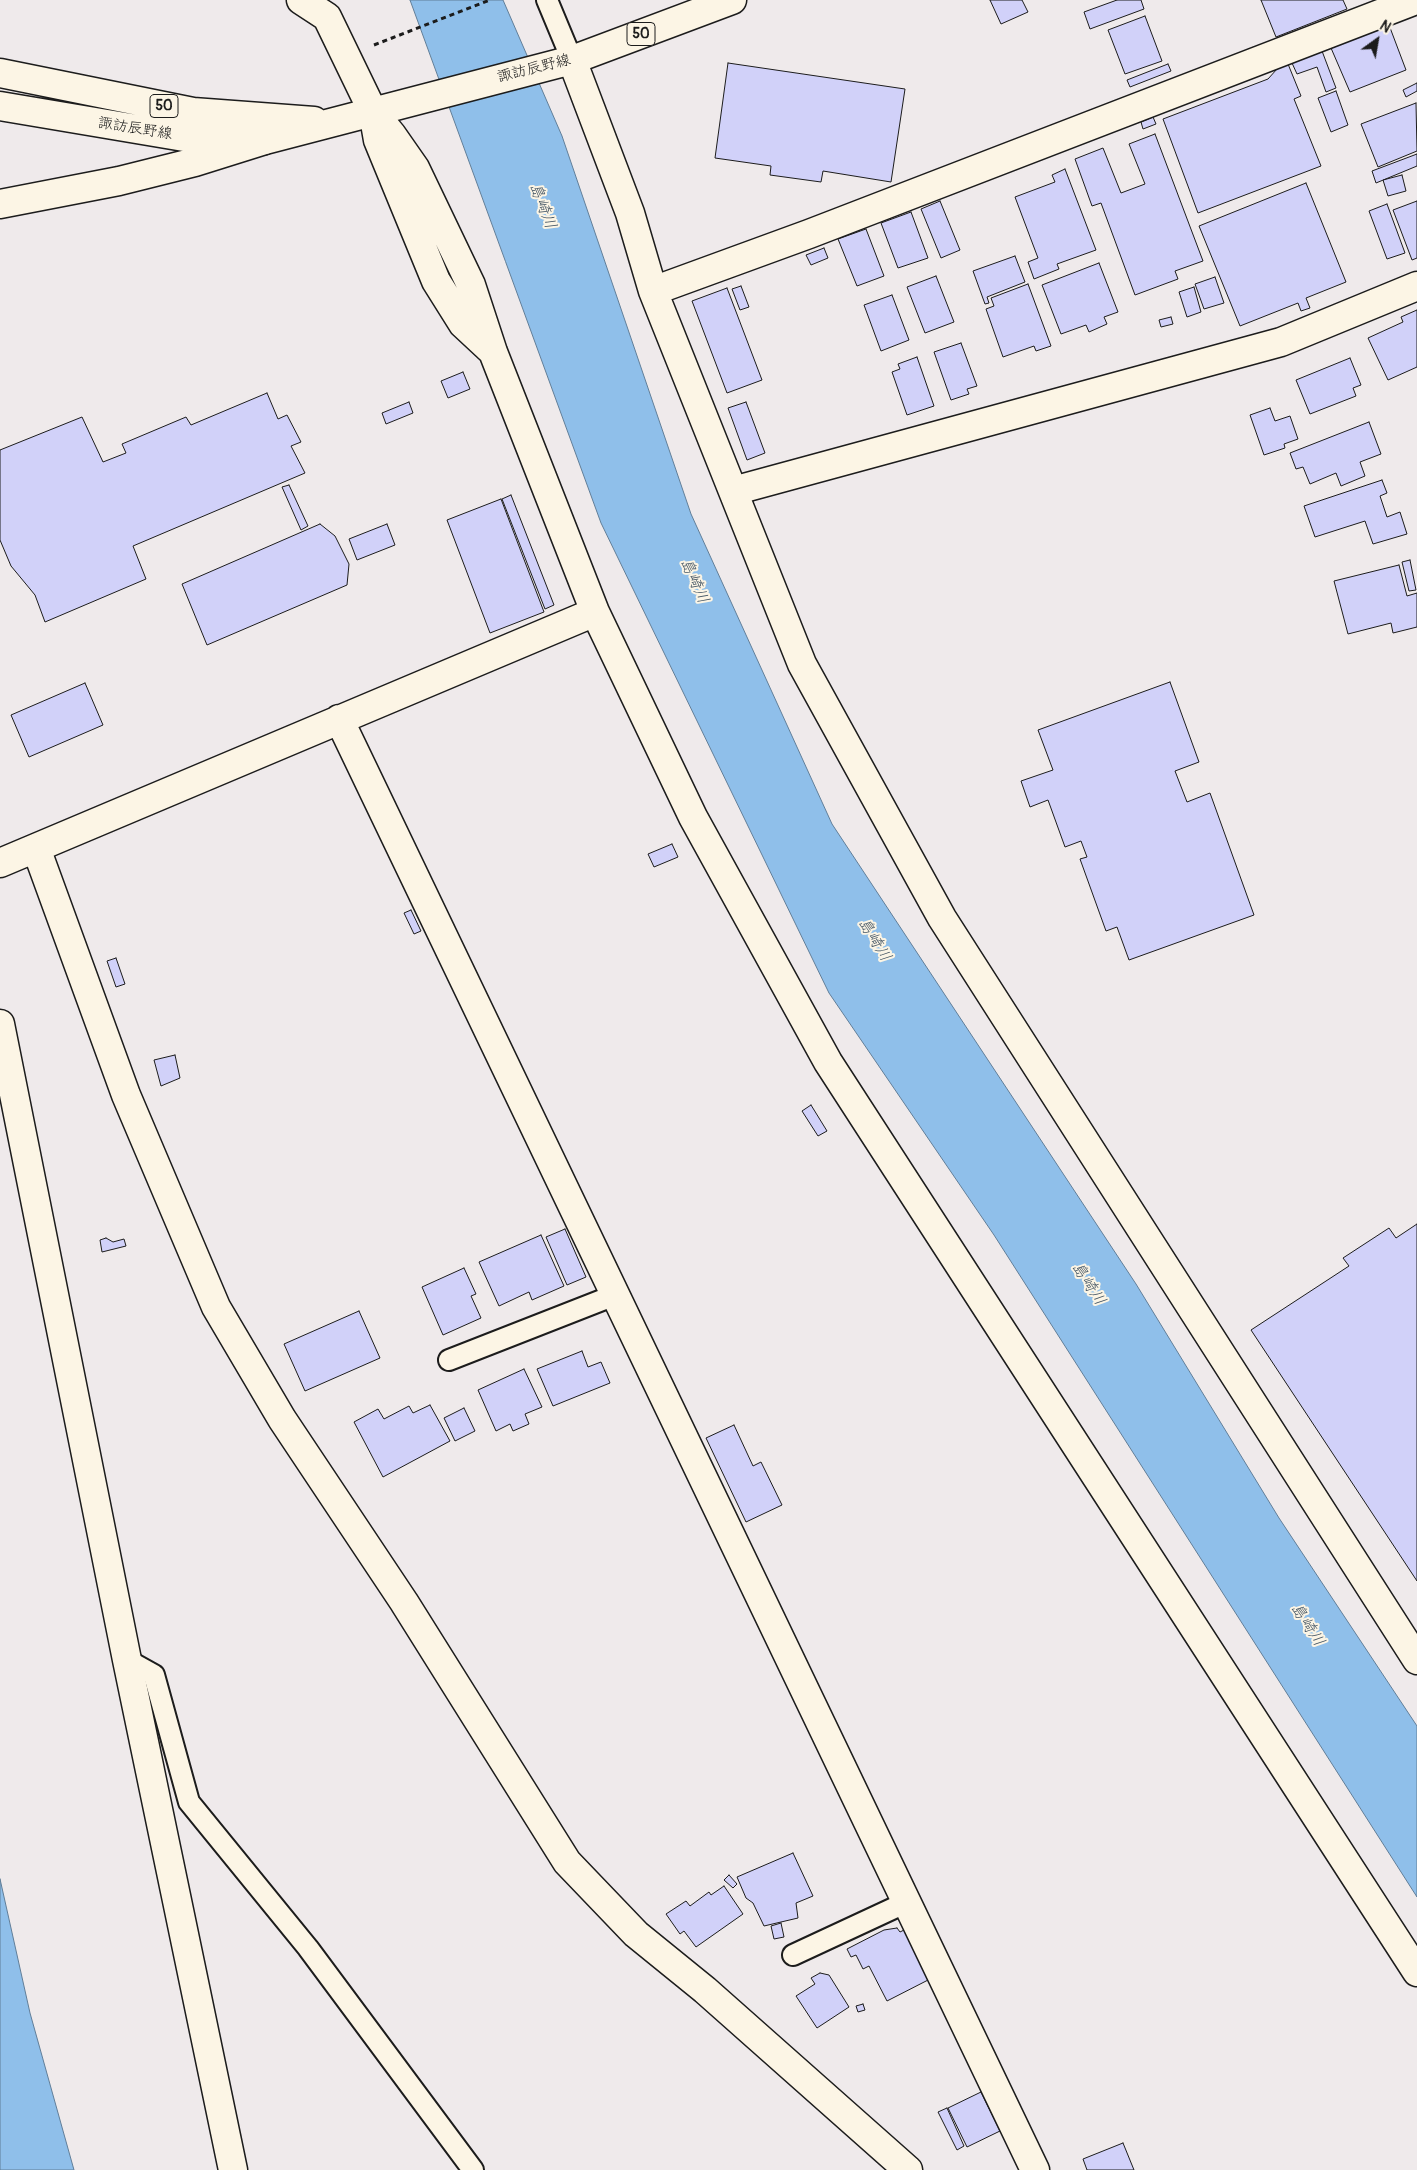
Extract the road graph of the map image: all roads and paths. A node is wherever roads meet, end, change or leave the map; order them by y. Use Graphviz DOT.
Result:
graph roads {
  1 [pos="301,0"];
  2 [pos="490,0"];
  3 [pos="547,0"];
  4 [pos="732,0"];
  5 [pos="1416,0"];
  6 [pos="371,46"];
  7 [pos="561,63"];
  8 [pos="0,73"];
  9 [pos="0,106"];
  10 [pos="373,112"];
  11 [pos="330,122"];
  12 [pos="265,140"];
  13 [pos="0,204"];
  14 [pos="1417,286"];
  15 [pos="653,291"];
  16 [pos="733,491"];
  17 [pos="595,612"];
  18 [pos="339,720"];
  19 [pos="36,848"];
  20 [pos="0,864"];
  21 [pos="0,1024"];
  22 [pos="615,1295"];
  23 [pos="449,1360"];
  24 [pos="127,1660"];
  25 [pos="1417,1660"];
  26 [pos="907,1902"];
  27 [pos="793,1955"];
  28 [pos="1417,1972"];
  29 [pos="233,2170"];
  30 [pos="473,2170"];
  31 [pos="908,2170"];
  32 [pos="1035,2170"];
  1 -- 10 [label="street"];
  2 -- 6 [label="path"];
  3 -- 7 [label="lane"];
  4 -- 7 [label="street, 諏訪辰野線 / 50"];
  5 -- 15 [label="street"];
  7 -- 10 [label="street, 諏訪辰野線 / 50"];
  7 -- 15 [label="street"];
  8 -- 11 [label="street, 諏訪辰野線 / 50"];
  9 -- 12 [label="street, 諏訪辰野線 / 50"];
  10 -- 11 [label="street, 諏訪辰野線 / 50"];
  10 -- 17 [label="street"];
  11 -- 12 [label="street, 諏訪辰野線 / 50"];
  12 -- 13 [label="street"];
  14 -- 16 [label="street"];
  15 -- 16 [label="street"];
  16 -- 25 [label="street"];
  17 -- 18 [label="street"];
  17 -- 28 [label="street"];
  18 -- 19 [label="street"];
  18 -- 22 [label="street"];
  19 -- 20 [label="street"];
  19 -- 31 [label="street"];
  21 -- 24 [label="street"];
  22 -- 23 [label="lane"];
  22 -- 26 [label="street"];
  24 -- 29 [label="street"];
  24 -- 30 [label="lane"];
  26 -- 27 [label="lane"];
  26 -- 32 [label="street"];
}
